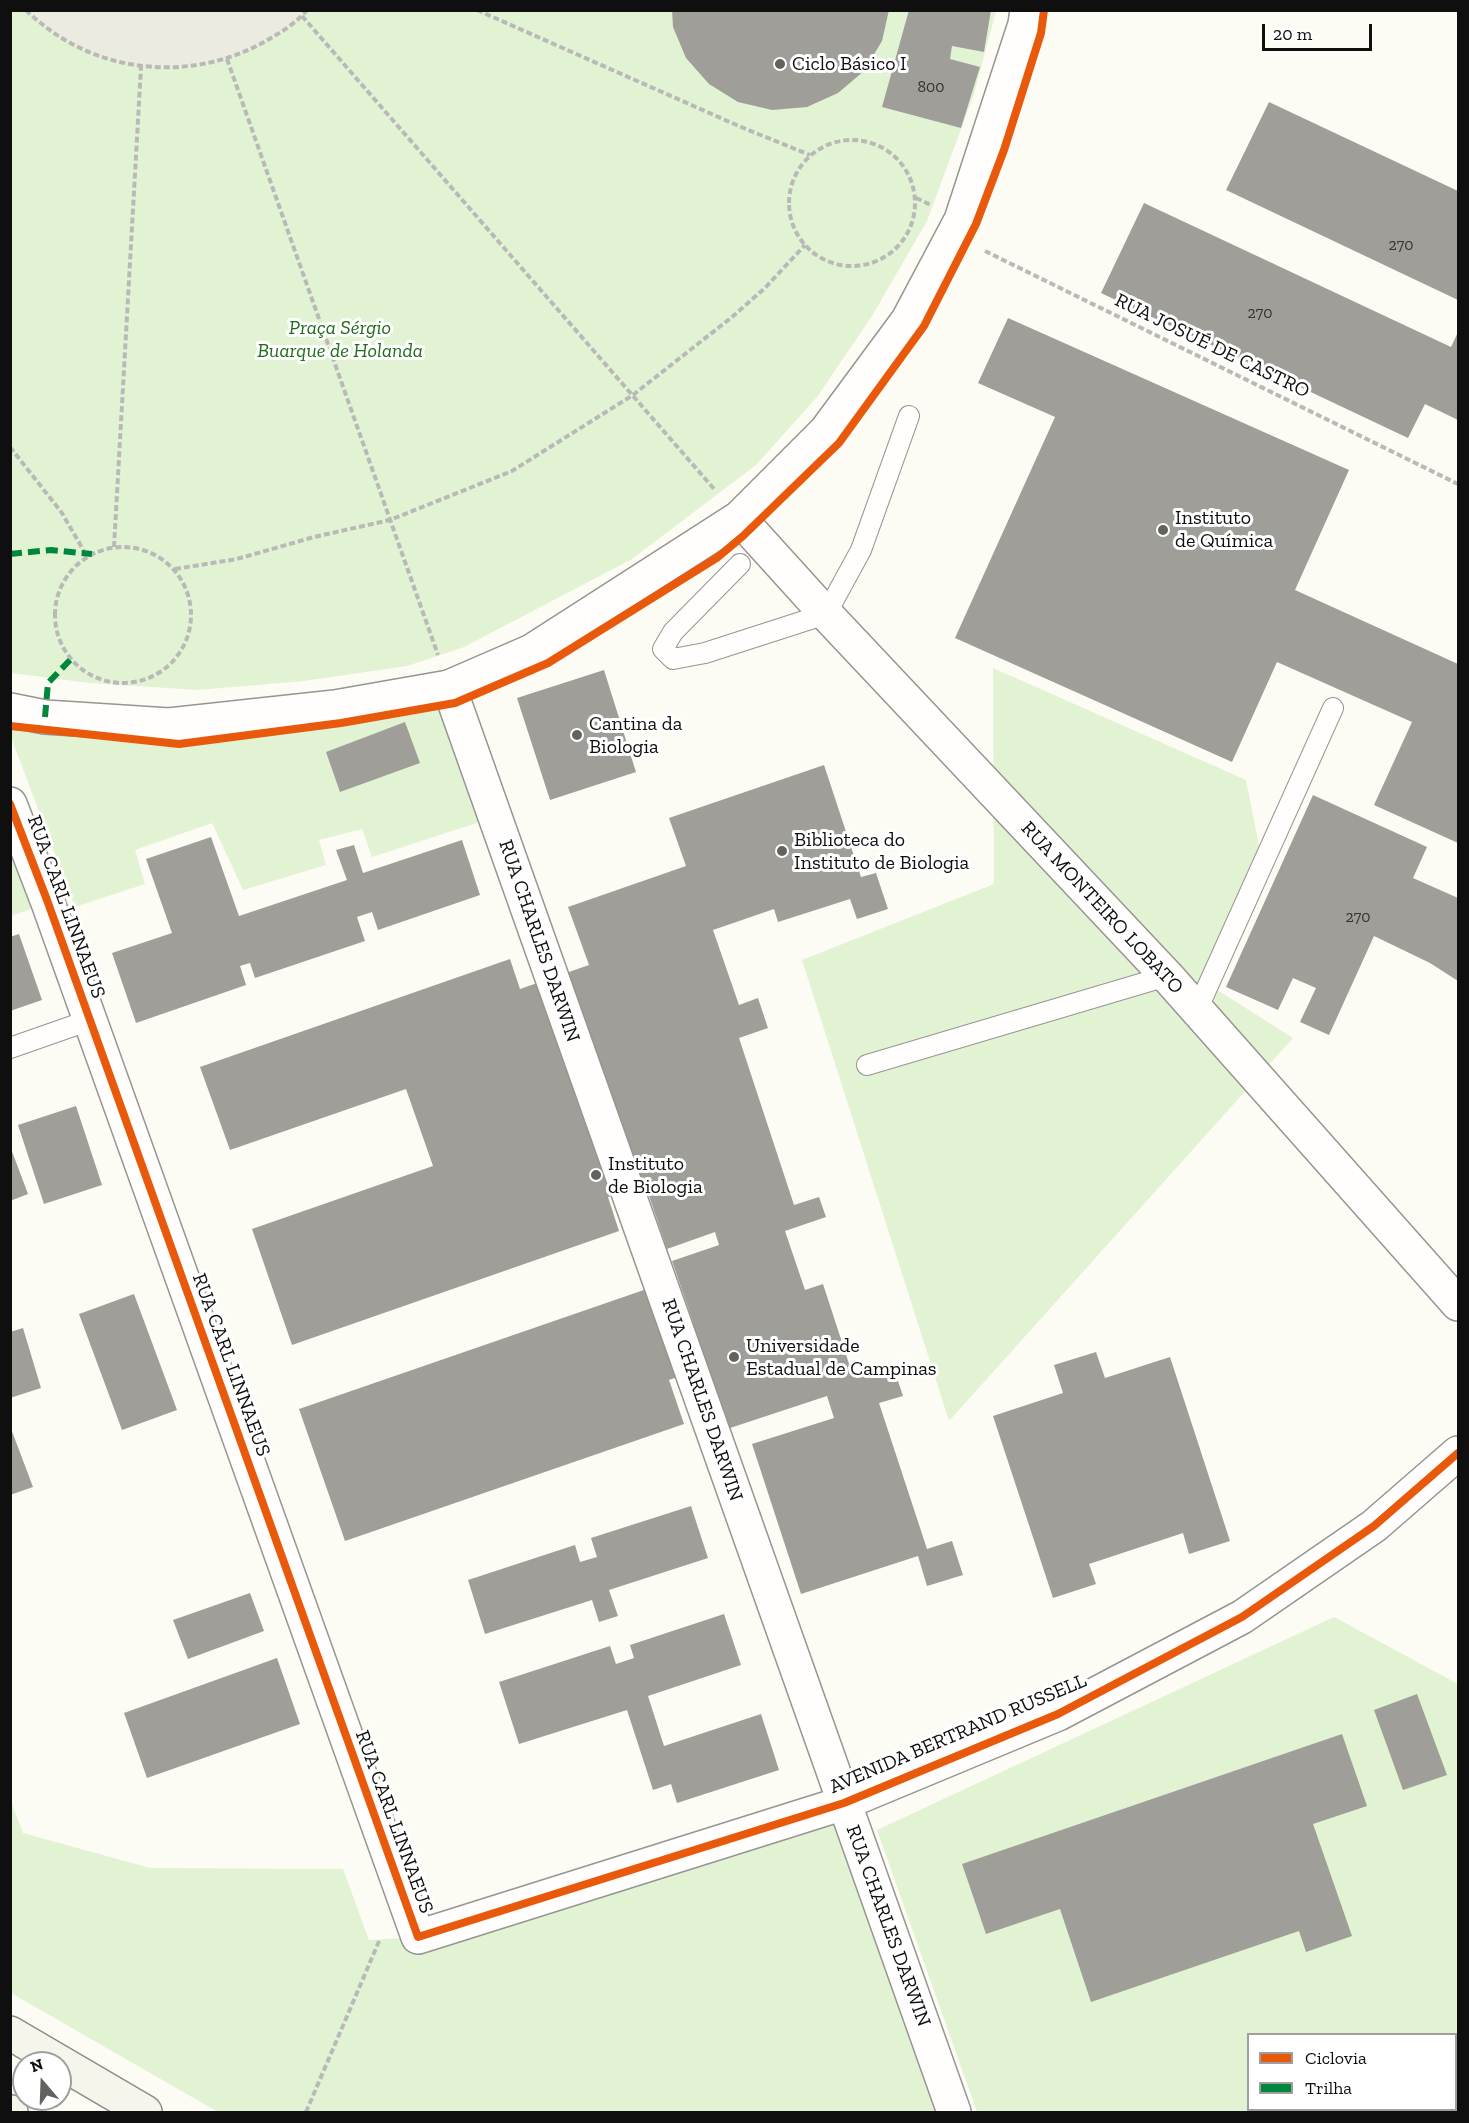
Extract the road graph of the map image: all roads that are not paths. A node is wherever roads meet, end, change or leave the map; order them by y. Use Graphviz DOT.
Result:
graph roads {
  1 [pos="1026,10"];
  2 [pos="909,416"];
  3 [pos="739,518"];
  4 [pos="740,564"];
  5 [pos="826,614"];
  6 [pos="449,687"];
  7 [pos="1333,708"];
  8 [pos="10,710"];
  9 [pos="10,804"];
  10 [pos="1167,976"];
  11 [pos="1197,1010"];
  12 [pos="90,1020"];
  13 [pos="10,1048"];
  14 [pos="867,1065"];
  15 [pos="1458,1304"];
  16 [pos="1458,1453"];
  17 [pos="844,1803"];
  18 [pos="418,1937"];
  19 [pos="10,2033"];
  20 [pos="146,2112"];
  21 [pos="954,2112"];
  1 -- 3 [label="street"];
  2 -- 5 [label="lane"];
  3 -- 5 [label="street, RUA MONTEIRO LOBATO"];
  3 -- 6 [label="street"];
  4 -- 5 [label="lane"];
  5 -- 10 [label="street, RUA MONTEIRO LOBATO"];
  6 -- 8 [label="street"];
  6 -- 17 [label="street, RUA CHARLES DARWIN"];
  7 -- 11 [label="lane"];
  9 -- 12 [label="street, RUA CARL LINNAEUS"];
  10 -- 11 [label="street, RUA MONTEIRO LOBATO"];
  10 -- 14 [label="lane"];
  11 -- 15 [label="street, RUA MONTEIRO LOBATO"];
  12 -- 13 [label="lane"];
  12 -- 18 [label="street, RUA CARL LINNAEUS"];
  16 -- 17 [label="street, AVENIDA BERTRAND RUSSELL"];
  17 -- 18 [label="street, AVENIDA BERTRAND RUSSELL"];
  17 -- 21 [label="street, RUA CHARLES DARWIN"];
  19 -- 20 [label="main road"];
}
